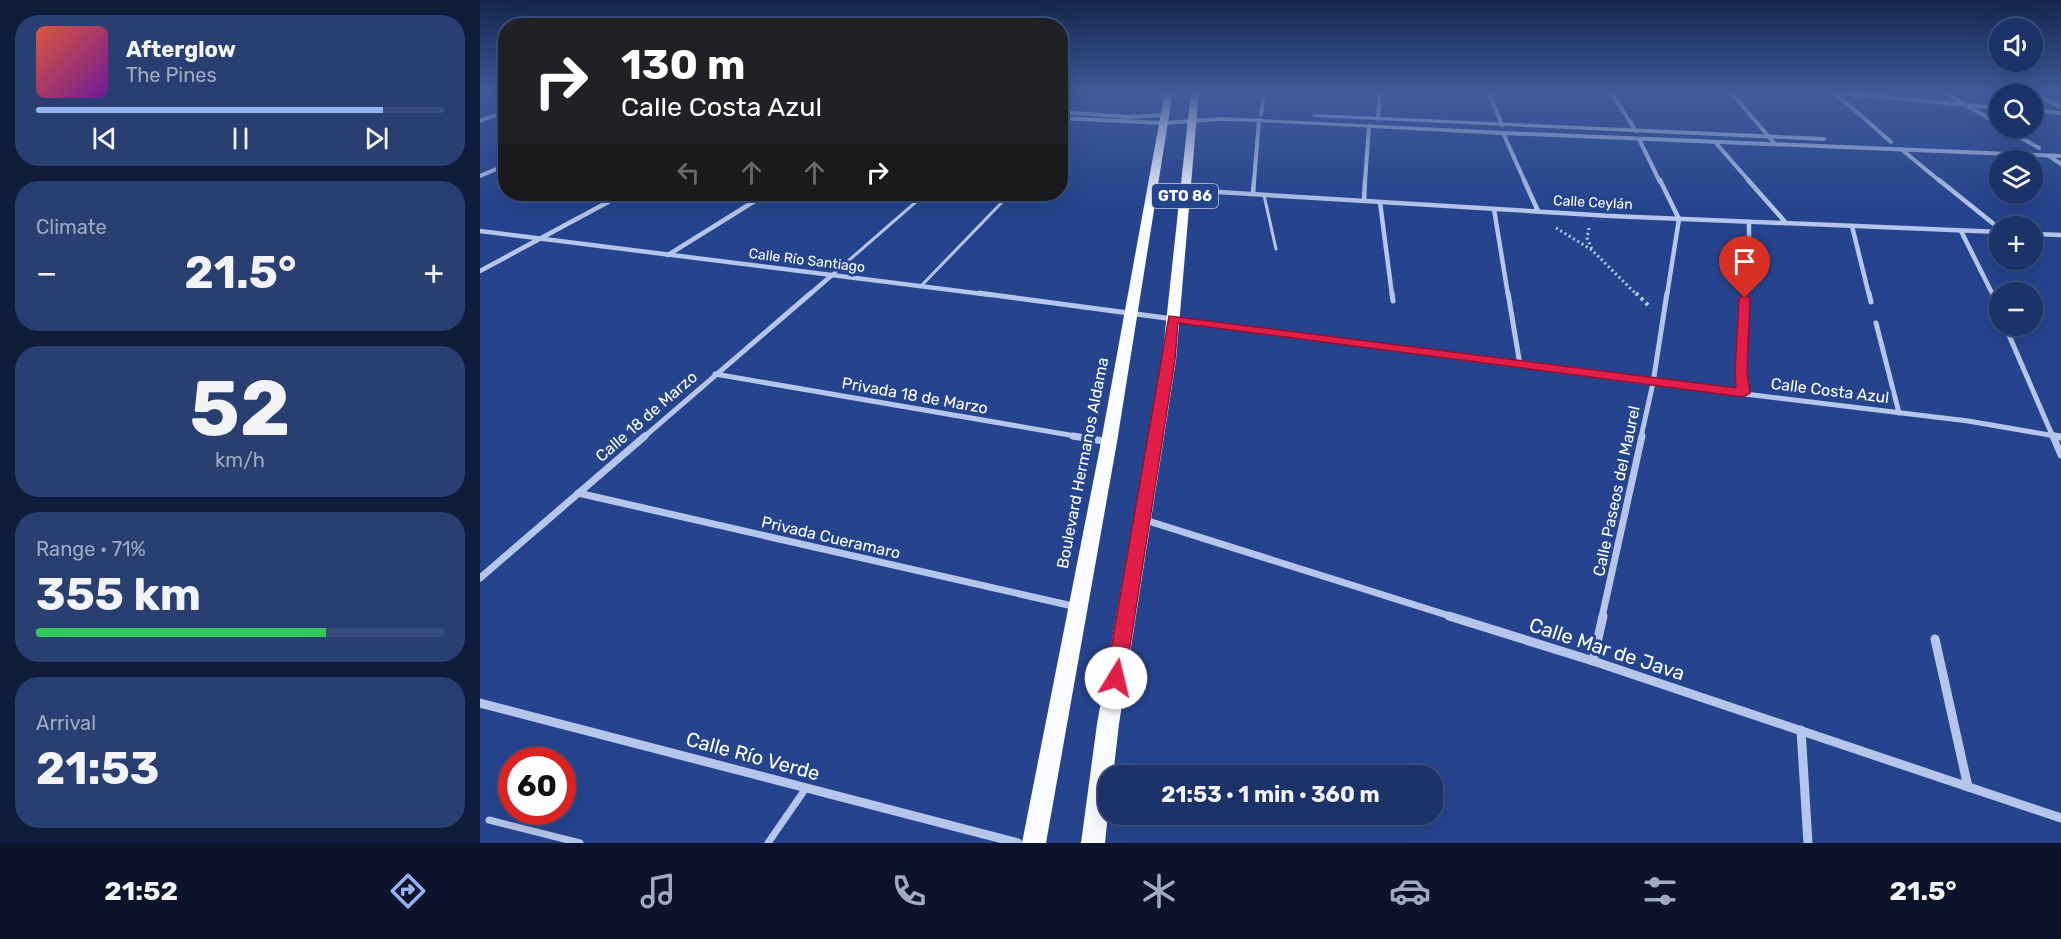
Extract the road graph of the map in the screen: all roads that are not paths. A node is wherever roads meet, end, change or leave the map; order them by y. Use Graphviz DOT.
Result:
graph roads {
  1 [pos="1162,130"];
  2 [pos="1191,130"];
  3 [pos="1259,130"];
  4 [pos="1369,130"];
  5 [pos="1452,130"];
  6 [pos="1621,130"];
  7 [pos="1763,130"];
  8 [pos="1877,130"];
  9 [pos="1636,131"];
  10 [pos="1503,133"];
  11 [pos="1768,136"];
  12 [pos="2022,138"];
  13 [pos="1639,139"];
  14 [pos="1715,142"];
  15 [pos="1891,142"];
  16 [pos="1775,144"];
  17 [pos="2039,148"];
  18 [pos="1901,149"];
  19 [pos="2061,149"];
  20 [pos="2049,156"];
  21 [pos="2061,156"];
  22 [pos="2061,164"];
  23 [pos="498,168"];
  24 [pos="480,176"];
  25 [pos="1186,190"];
  26 [pos="1253,194"];
  27 [pos="1264,195"];
  28 [pos="608,201"];
  29 [pos="755,201"];
  30 [pos="918,201"];
  31 [pos="1003,201"];
  32 [pos="1364,201"];
  33 [pos="1380,202"];
  34 [pos="1494,209"];
  35 [pos="1538,211"];
  36 [pos="1679,219"];
  37 [pos="1989,221"];
  38 [pos="1749,222"];
  39 [pos="1786,223"];
  40 [pos="1852,226"];
  41 [pos="1989,230"];
  42 [pos="480,231"];
  43 [pos="1961,231"];
  44 [pos="2043,234"];
  45 [pos="2061,235"];
  46 [pos="537,238"];
  47 [pos="1276,249"];
  48 [pos="667,255"];
  49 [pos="480,271"];
  50 [pos="832,276"];
  51 [pos="1749,281"];
  52 [pos="921,286"];
  53 [pos="1989,286"];
  54 [pos="1745,298"];
  55 [pos="1393,301"];
  56 [pos="1871,302"];
  57 [pos="1131,312"];
  58 [pos="1173,319"];
  59 [pos="1876,323"];
  60 [pos="2010,336"];
  61 [pos="1520,365"];
  62 [pos="715,374"];
  63 [pos="1653,383"];
  64 [pos="1743,393"];
  65 [pos="1899,412"];
  66 [pos="2057,437"];
  67 [pos="1109,442"];
  68 [pos="2061,455"];
  69 [pos="578,493"];
  70 [pos="1142,519"];
  71 [pos="480,578"];
  72 [pos="1077,607"];
  73 [pos="1935,639"];
  74 [pos="1593,661"];
  75 [pos="480,703"];
  76 [pos="1802,730"];
  77 [pos="806,788"];
  78 [pos="1968,788"];
  79 [pos="2061,818"];
  80 [pos="489,820"];
  81 [pos="580,843"];
  82 [pos="768,843"];
  83 [pos="1018,843"];
  84 [pos="1034,843"];
  85 [pos="1093,843"];
  86 [pos="1808,843"];
  1 -- 57 [label="main road, Boulevard Hermanos Aldama / GTO 86"];
  2 -- 25 [label="main road, GTO 86"];
  3 -- 26 [label="street"];
  4 -- 32 [label="street"];
  5 -- 10 [label="street"];
  6 -- 9 [label="street"];
  7 -- 11 [label="street"];
  8 -- 15 [label="street"];
  9 -- 11 [label="street"];
  10 -- 13 [label="street"];
  10 -- 35 [label="street"];
  11 -- 15 [label="street"];
  11 -- 16 [label="street"];
  12 -- 17 [label="street"];
  13 -- 14 [label="street"];
  13 -- 36 [label="street"];
  14 -- 16 [label="street"];
  14 -- 39 [label="street"];
  15 -- 17 [label="street"];
  16 -- 18 [label="street"];
  17 -- 19 [label="street"];
  18 -- 20 [label="street"];
  18 -- 37 [label="street"];
  20 -- 21 [label="street"];
  20 -- 22 [label="street"];
  23 -- 24 [label="street"];
  25 -- 26 [label="street, Calle Ceylán"];
  25 -- 58 [label="main road, GTO 86"];
  26 -- 27 [label="street, Calle Ceylán"];
  27 -- 32 [label="street, Calle Ceylán"];
  27 -- 47 [label="lane"];
  28 -- 46 [label="street"];
  29 -- 48 [label="street"];
  30 -- 50 [label="lane"];
  31 -- 52 [label="lane"];
  32 -- 33 [label="street, Calle Ceylán"];
  33 -- 34 [label="street, Calle Ceylán"];
  33 -- 55 [label="street"];
  34 -- 35 [label="street, Calle Ceylán"];
  34 -- 61 [label="street"];
  35 -- 36 [label="street, Calle Ceylán"];
  36 -- 38 [label="street, Calle Ceylán"];
  36 -- 63 [label="street, Calle Paseos del Maurel"];
  38 -- 39 [label="street, Calle Ceylán"];
  38 -- 51 [label="street"];
  39 -- 40 [label="street, Calle Ceylán"];
  40 -- 43 [label="street, Calle Ceylán"];
  40 -- 56 [label="street"];
  41 -- 43 [label="street, Calle Ceylán"];
  42 -- 46 [label="street, Calle Río Santiago"];
  43 -- 53 [label="street"];
  44 -- 45 [label="street"];
  46 -- 48 [label="street, Calle Río Santiago"];
  46 -- 49 [label="street"];
  48 -- 50 [label="street, Calle Río Santiago"];
  50 -- 52 [label="street, Calle Río Santiago"];
  50 -- 62 [label="street, Calle 18 de Marzo"];
  52 -- 57 [label="street, Calle Río Santiago"];
  54 -- 64 [label="street"];
  57 -- 58 [label="street, Calle Costa Azul"];
  57 -- 67 [label="main road, Boulevard Hermanos Aldama / GTO 86"];
  58 -- 61 [label="street, Calle Costa Azul"];
  58 -- 70 [label="main road, GTO 86"];
  59 -- 65 [label="street"];
  60 -- 66 [label="street"];
  61 -- 63 [label="street, Calle Costa Azul"];
  62 -- 67 [label="street, Privada 18 de Marzo"];
  62 -- 69 [label="street, Calle 18 de Marzo"];
  63 -- 64 [label="street, Calle Costa Azul"];
  63 -- 74 [label="street, Calle Paseos del Maurel"];
  64 -- 65 [label="street, Calle Costa Azul"];
  65 -- 66 [label="street, Calle Costa Azul"];
  66 -- 68 [label="street"];
  67 -- 72 [label="main road, Boulevard Hermanos Aldama / GTO 86"];
  69 -- 71 [label="street, Calle 18 de Marzo"];
  69 -- 72 [label="street, Privada Cueramaro"];
  70 -- 74 [label="street, Calle Mar de Java"];
  70 -- 85 [label="main road, GTO 86"];
  72 -- 84 [label="main road, Boulevard Hermanos Aldama / GTO 86"];
  73 -- 78 [label="street"];
  74 -- 76 [label="street, Calle Mar de Java"];
  75 -- 77 [label="street, Calle Río Verde"];
  76 -- 78 [label="street, Calle Mar de Java"];
  76 -- 86 [label="street"];
  77 -- 82 [label="lane"];
  77 -- 83 [label="street, Calle Río Verde"];
  78 -- 79 [label="street, Calle Mar de Java"];
  80 -- 81 [label="lane"];
}
